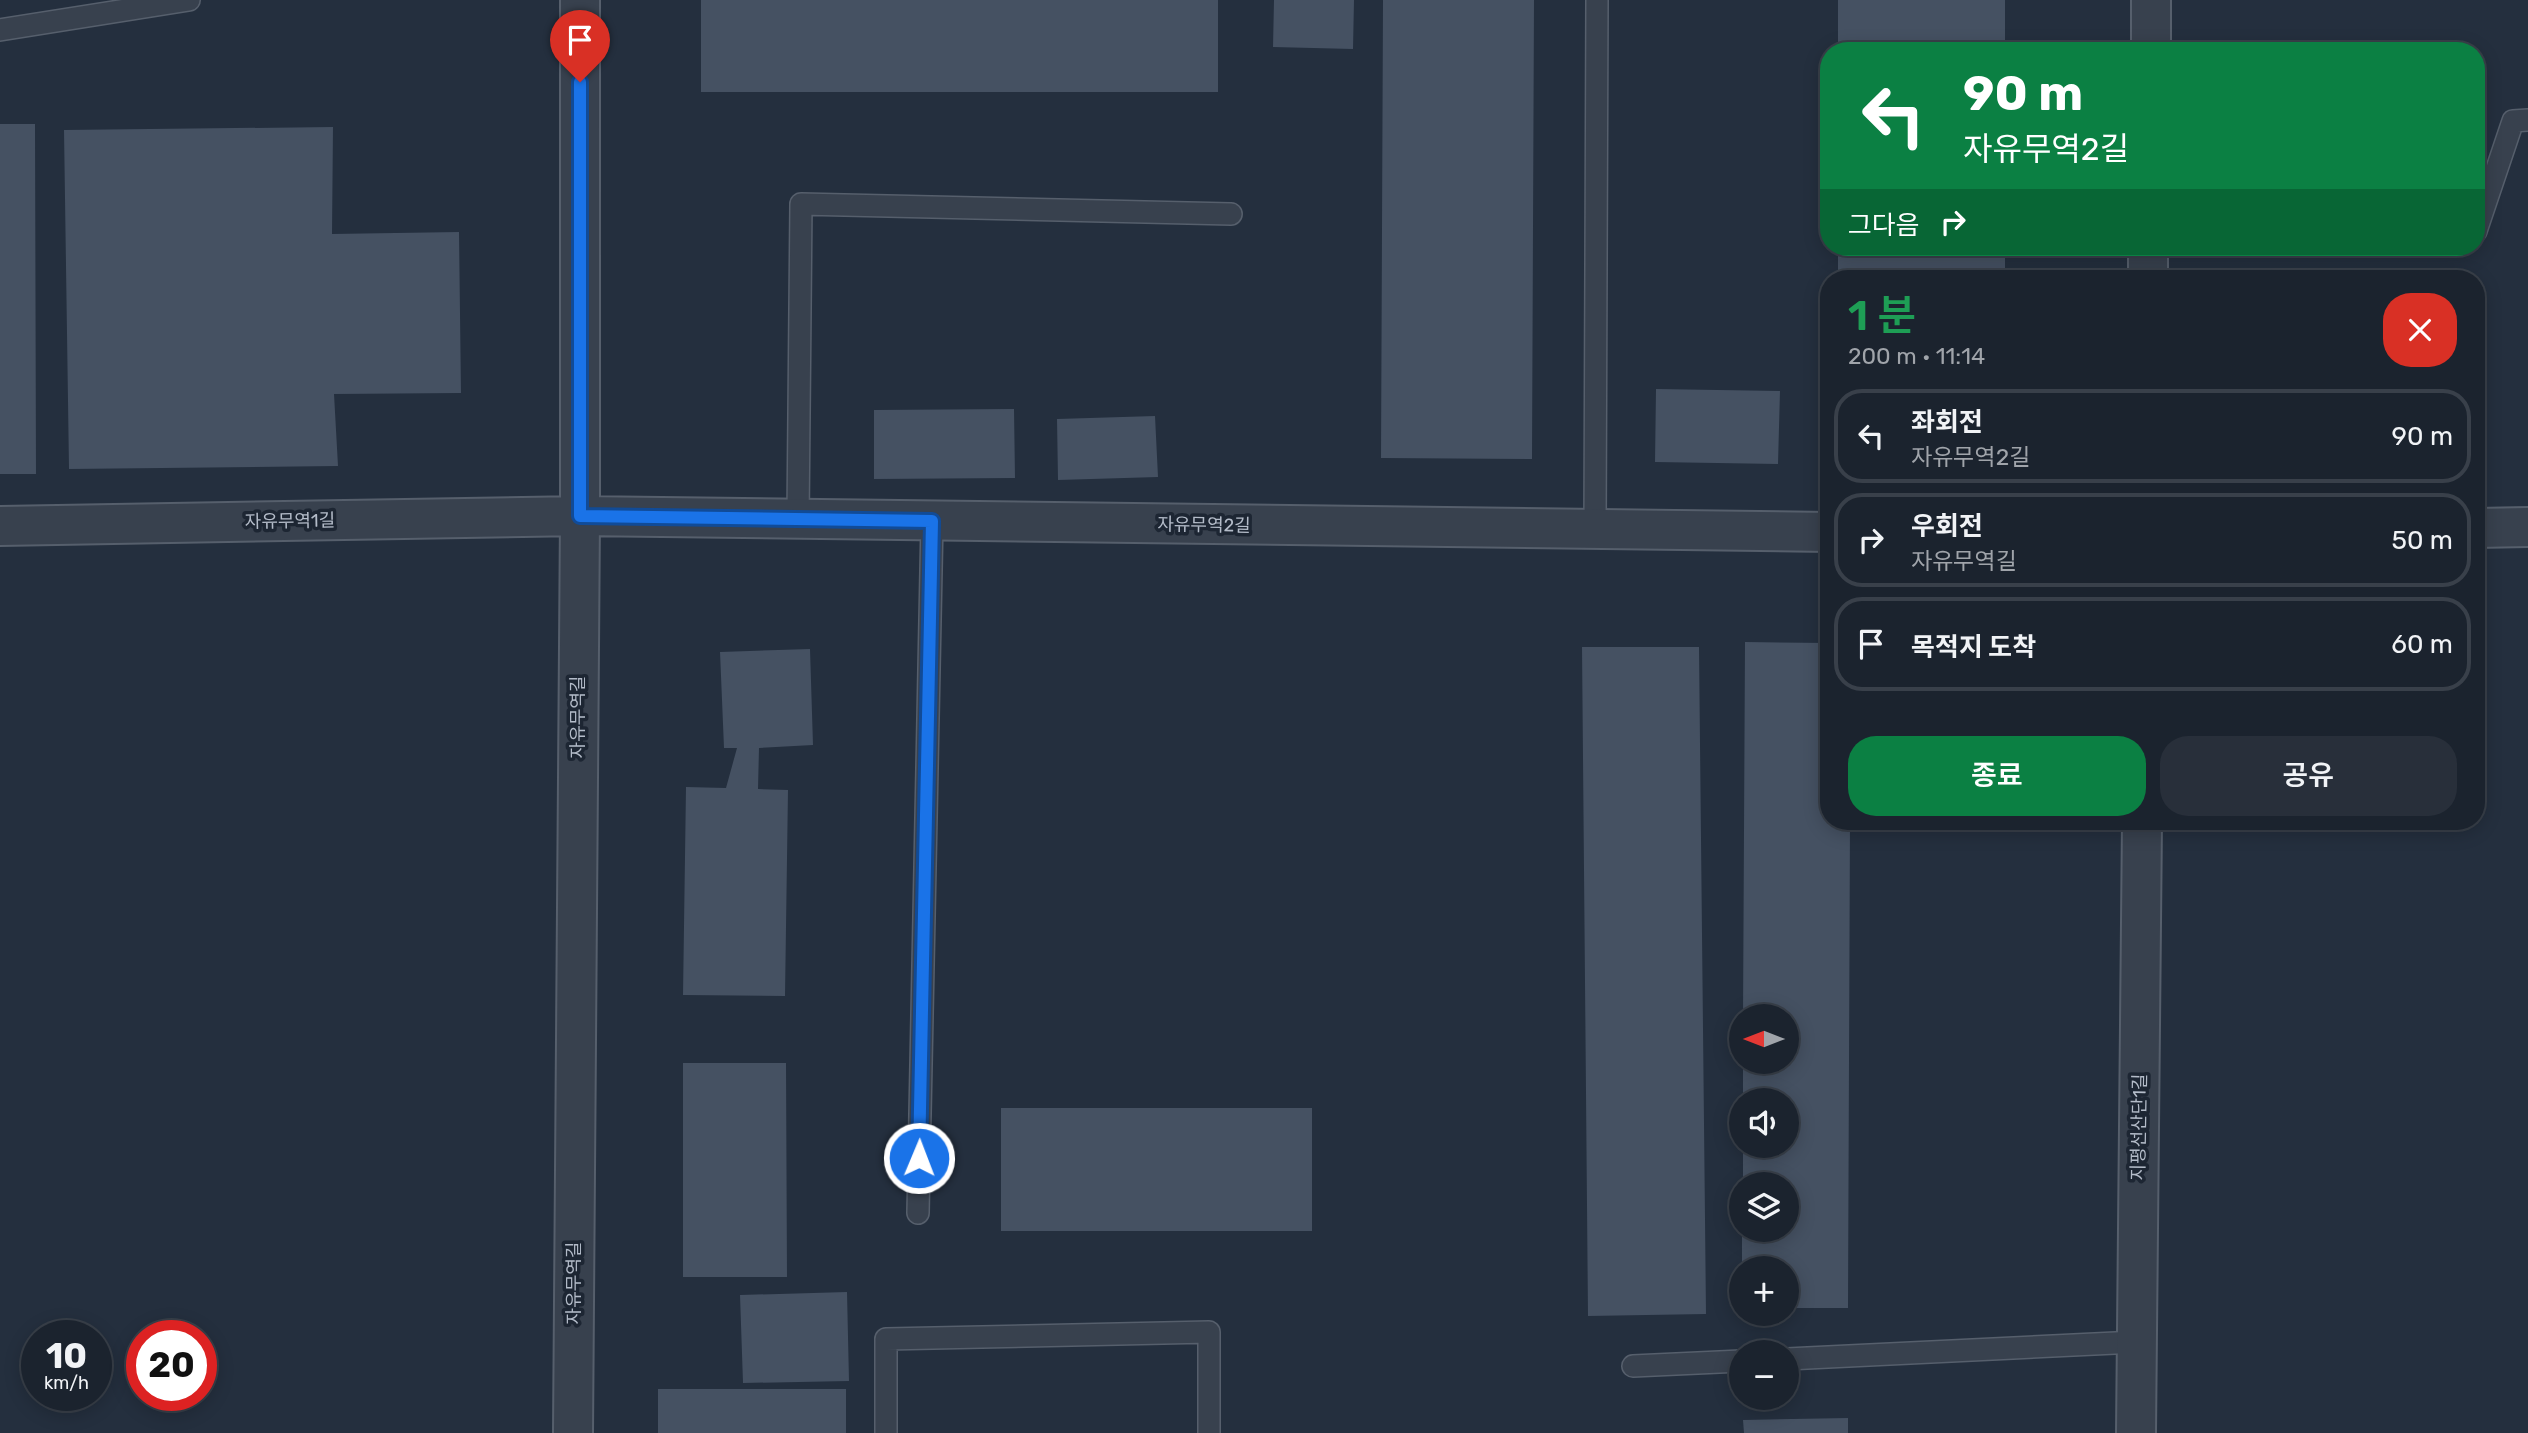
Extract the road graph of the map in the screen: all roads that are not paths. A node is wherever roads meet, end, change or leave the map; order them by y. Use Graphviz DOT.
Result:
graph roads {
  1 [pos="190,0"];
  2 [pos="580,0"];
  3 [pos="1597,0"];
  4 [pos="2151,0"];
  5 [pos="0,30"];
  6 [pos="2151,42"];
  7 [pos="2528,120"];
  8 [pos="2485,204"];
  9 [pos="1231,214"];
  10 [pos="580,516"];
  11 [pos="798,519"];
  12 [pos="932,521"];
  13 [pos="0,526"];
  14 [pos="2528,527"];
  15 [pos="2485,528"];
  16 [pos="1595,529"];
  17 [pos="1820,532"];
  18 [pos="2142,830"];
  19 [pos="918,1213"];
  20 [pos="2136,1342"];
  21 [pos="1799,1358"];
  22 [pos="1729,1362"];
  23 [pos="1633,1366"];
  24 [pos="573,1433"];
  25 [pos="886,1433"];
  26 [pos="1209,1433"];
  27 [pos="2136,1433"];
  1 -- 5 [label="lane"];
  2 -- 10 [label="street, 자유무역길"];
  3 -- 16 [label="lane"];
  4 -- 6 [label="street"];
  7 -- 8 [label="lane"];
  9 -- 11 [label="lane"];
  10 -- 11 [label="street, 자유무역2길"];
  10 -- 13 [label="street, 자유무역1길"];
  10 -- 24 [label="street, 자유무역길"];
  11 -- 12 [label="street, 자유무역2길"];
  12 -- 16 [label="street, 자유무역2길"];
  12 -- 19 [label="lane"];
  14 -- 15 [label="street"];
  16 -- 17 [label="street, 자유무역2길"];
  18 -- 20 [label="street, 지평선산단1길"];
  20 -- 21 [label="lane"];
  20 -- 27 [label="street, 지평선산단1길"];
  22 -- 23 [label="lane"];
  25 -- 26 [label="lane"];
}
